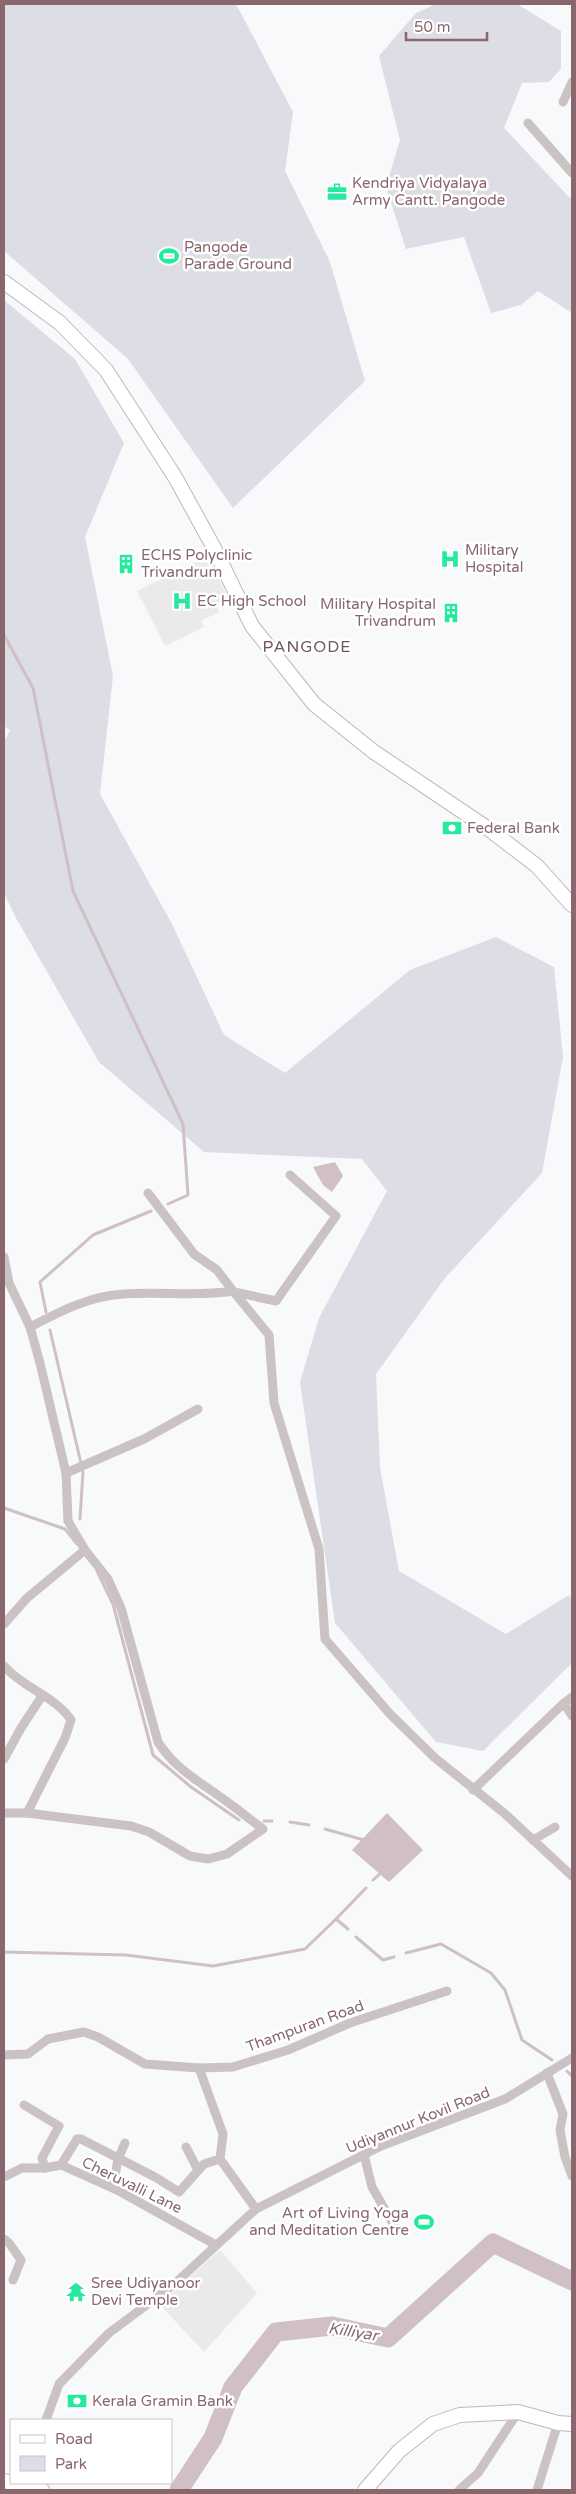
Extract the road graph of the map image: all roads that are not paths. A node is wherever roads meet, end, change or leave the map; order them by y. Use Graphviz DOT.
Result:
graph roads {
  1 [pos="572,82"];
  2 [pos="563,102"];
  3 [pos="528,123"];
  4 [pos="572,173"];
  5 [pos="4,282"];
  6 [pos="572,905"];
  7 [pos="290,1175"];
  8 [pos="148,1193"];
  9 [pos="4,1257"];
  10 [pos="6,1285"];
  11 [pos="234,1292"];
  12 [pos="30,1327"];
  13 [pos="198,1409"];
  14 [pos="66,1473"];
  15 [pos="85,1550"];
  16 [pos="4,1624"];
  17 [pos="4,1666"];
  18 [pos="42,1696"];
  19 [pos="572,1697"];
  20 [pos="564,1703"];
  21 [pos="572,1716"];
  22 [pos="4,1759"];
  23 [pos="473,1790"];
  24 [pos="4,1813"];
  25 [pos="27,1813"];
  26 [pos="555,1827"];
  27 [pos="533,1840"];
  28 [pos="572,1876"];
  29 [pos="447,1991"];
  30 [pos="4,2055"];
  31 [pos="572,2058"];
  32 [pos="200,2068"];
  33 [pos="547,2073"];
  34 [pos="24,2105"];
  35 [pos="125,2143"];
  36 [pos="186,2147"];
  37 [pos="364,2155"];
  38 [pos="220,2159"];
  39 [pos="118,2160"];
  40 [pos="61,2165"];
  41 [pos="45,2168"];
  42 [pos="198,2170"];
  43 [pos="572,2176"];
  44 [pos="4,2177"];
  45 [pos="113,2188"];
  46 [pos="256,2209"];
  47 [pos="395,2227"];
  48 [pos="4,2239"];
  49 [pos="216,2245"];
  50 [pos="13,2280"];
  51 [pos="518,2412"];
  52 [pos="46,2419"];
  53 [pos="565,2424"];
  54 [pos="17,2484"];
  55 [pos="42,2490"];
  56 [pos="365,2490"];
  57 [pos="460,2490"];
  58 [pos="537,2490"];
  1 -- 2 [label="street"];
  3 -- 4 [label="street"];
  5 -- 6 [label="main road"];
  7 -- 11 [label="street"];
  8 -- 11 [label="street"];
  9 -- 10 [label="street"];
  10 -- 12 [label="street"];
  11 -- 12 [label="street"];
  11 -- 23 [label="street"];
  12 -- 14 [label="street"];
  13 -- 14 [label="street"];
  14 -- 15 [label="street"];
  15 -- 16 [label="street"];
  15 -- 25 [label="street"];
  17 -- 18 [label="street"];
  18 -- 22 [label="street"];
  18 -- 25 [label="street"];
  19 -- 20 [label="street"];
  20 -- 21 [label="street"];
  20 -- 23 [label="street"];
  23 -- 27 [label="street"];
  24 -- 25 [label="street"];
  26 -- 27 [label="street"];
  27 -- 28 [label="street"];
  29 -- 32 [label="street, Thampuran Road"];
  30 -- 32 [label="street, Thampuran Road"];
  31 -- 33 [label="street, Udiyannur Kovil Road"];
  32 -- 38 [label="street"];
  33 -- 37 [label="street, Udiyannur Kovil Road"];
  33 -- 43 [label="street"];
  34 -- 41 [label="street"];
  35 -- 39 [label="street"];
  36 -- 42 [label="street"];
  37 -- 46 [label="street, Udiyannur Kovil Road"];
  37 -- 47 [label="street"];
  38 -- 42 [label="street"];
  38 -- 46 [label="street"];
  39 -- 40 [label="street"];
  39 -- 42 [label="street"];
  39 -- 45 [label="street"];
  40 -- 41 [label="street, Cheruvalli Lane"];
  40 -- 45 [label="street, Cheruvalli Lane"];
  41 -- 44 [label="street, Cheruvalli Lane"];
  45 -- 49 [label="street, Cheruvalli Lane"];
  46 -- 49 [label="street, Udiyannur Kovil Road"];
  48 -- 50 [label="street"];
  49 -- 52 [label="street, Udiyannur Kovil Road"];
  51 -- 53 [label="main road"];
  51 -- 56 [label="main road"];
  51 -- 57 [label="street"];
  53 -- 58 [label="street"];
  54 -- 55 [label="main road"];
}
